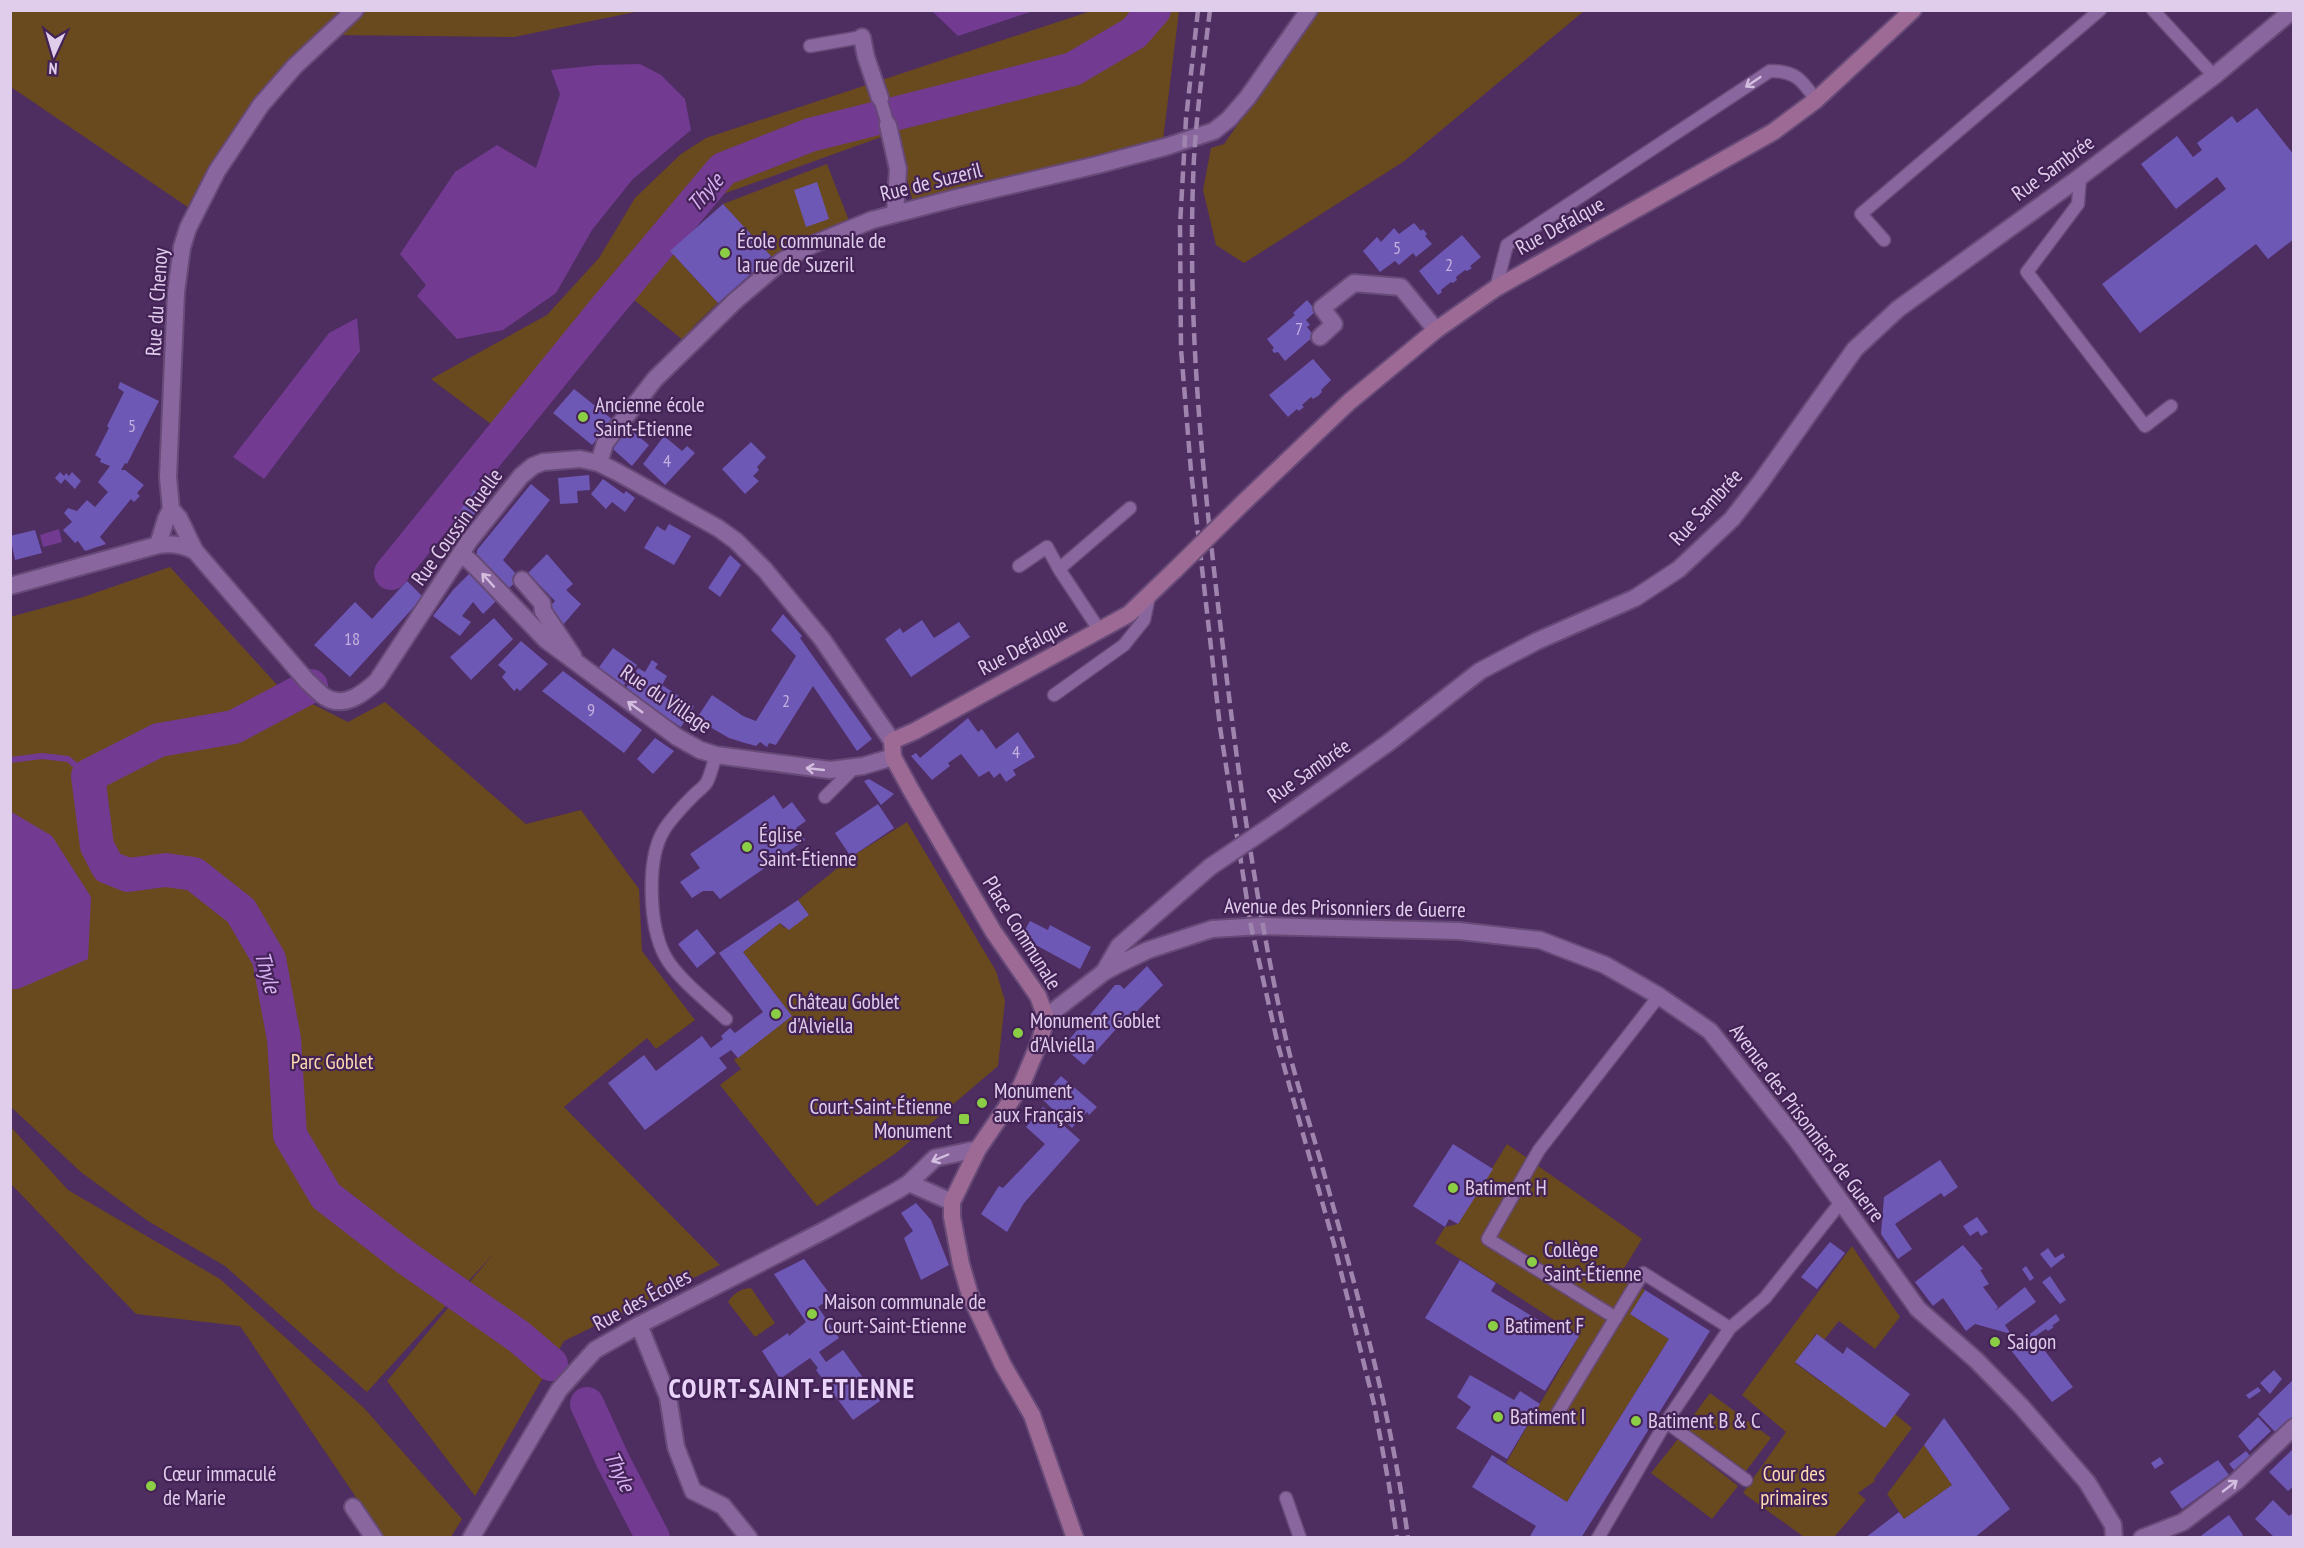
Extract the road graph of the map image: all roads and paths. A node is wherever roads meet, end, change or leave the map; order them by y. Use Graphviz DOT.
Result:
graph roads {
  1 [pos="355,10"];
  2 [pos="1309,10"];
  3 [pos="1913,10"];
  4 [pos="2100,10"];
  5 [pos="2153,10"];
  6 [pos="2293,10"];
  7 [pos="862,37"];
  8 [pos="810,46"];
  9 [pos="2214,76"];
  10 [pos="880,98"];
  11 [pos="1816,100"];
  12 [pos="888,125"];
  13 [pos="2080,177"];
  14 [pos="895,214"];
  15 [pos="1884,240"];
  16 [pos="1496,288"];
  17 [pos="1436,330"];
  18 [pos="1320,337"];
  19 [pos="2171,406"];
  20 [pos="599,463"];
  21 [pos="1130,508"];
  22 [pos="171,509"];
  23 [pos="158,545"];
  24 [pos="195,551"];
  25 [pos="461,554"];
  26 [pos="1019,566"];
  27 [pos="1059,568"];
  28 [pos="522,580"];
  29 [pos="10,586"];
  30 [pos="1149,597"];
  31 [pos="1100,631"];
  32 [pos="578,665"];
  33 [pos="1054,695"];
  34 [pos="893,749"];
  35 [pos="716,756"];
  36 [pos="855,768"];
  37 [pos="825,796"];
  38 [pos="1104,972"];
  39 [pos="1659,996"];
  40 [pos="1046,1017"];
  41 [pos="726,1019"];
  42 [pos="978,1149"];
  43 [pos="909,1183"];
  44 [pos="952,1202"];
  45 [pos="1840,1202"];
  46 [pos="1616,1317"];
  47 [pos="639,1325"];
  48 [pos="1730,1328"];
  49 [pos="1557,1413"];
  50 [pos="1666,1422"];
  51 [pos="2294,1427"];
  52 [pos="1746,1480"];
  53 [pos="1286,1498"];
  54 [pos="353,1507"];
  55 [pos="374,1538"];
  56 [pos="471,1538"];
  57 [pos="749,1538"];
  58 [pos="1075,1538"];
  59 [pos="1300,1538"];
  60 [pos="1598,1538"];
  61 [pos="2114,1538"];
  62 [pos="2142,1538"];
  1 -- 22 [label="street, Rue du Chenoy"];
  2 -- 14 [label="street, Rue de Suzeril"];
  3 -- 11 [label="main road, Rue Defalque"];
  4 -- 15 [label="lane"];
  5 -- 9 [label="lane"];
  6 -- 9 [label="street, Rue Sambrée"];
  7 -- 8 [label="lane"];
  7 -- 10 [label="street"];
  9 -- 13 [label="street, Rue Sambrée"];
  10 -- 12 [label="lane"];
  11 -- 16 [label="main road, Rue Defalque"];
  11 -- 16 [label="lane, one-way"];
  12 -- 14 [label="street"];
  13 -- 19 [label="lane"];
  13 -- 38 [label="street, Rue Sambrée, bridge"];
  14 -- 20 [label="street, Rue de Suzeril"];
  16 -- 17 [label="main road, Rue Defalque"];
  17 -- 18 [label="street"];
  17 -- 30 [label="main road, Rue Defalque, bridge"];
  20 -- 25 [label="street, Rue Coussin Ruelle"];
  20 -- 34 [label="street, Rue Coussin Ruelle"];
  21 -- 27 [label="lane"];
  22 -- 23 [label="street, Rue du Chenoy"];
  22 -- 24 [label="street, Rue Coussin Ruelle"];
  23 -- 24 [label="street"];
  23 -- 29 [label="street"];
  24 -- 25 [label="street, Rue Coussin Ruelle"];
  32 -- 25 [label="street, Rue du Village, one-way"];
  26 -- 27 [label="lane"];
  27 -- 31 [label="lane"];
  28 -- 32 [label="street"];
  30 -- 31 [label="main road, Rue Defalque"];
  30 -- 33 [label="lane"];
  31 -- 34 [label="main road, Rue Defalque"];
  35 -- 32 [label="street, Rue du Village, one-way"];
  34 -- 36 [label="street, Rue du Village"];
  34 -- 40 [label="main road, Place Communale"];
  36 -- 35 [label="street, Rue du Village, one-way"];
  35 -- 41 [label="lane"];
  36 -- 37 [label="lane"];
  38 -- 39 [label="street, Avenue des Prisonniers de Guerre"];
  38 -- 40 [label="street, Avenue des Prisonniers de Guerre"];
  39 -- 45 [label="street, Avenue des Prisonniers de Guerre"];
  39 -- 46 [label="lane"];
  40 -- 42 [label="main road, Place Communale"];
  42 -- 43 [label="street, one-way"];
  42 -- 44 [label="main road, Place Communale"];
  43 -- 44 [label="street"];
  43 -- 47 [label="street, Rue des Écoles"];
  44 -- 58 [label="main road"];
  45 -- 48 [label="lane"];
  45 -- 61 [label="street, Avenue des Prisonniers de Guerre"];
  46 -- 48 [label="lane"];
  46 -- 49 [label="lane"];
  47 -- 56 [label="street, Rue des Écoles"];
  47 -- 57 [label="street"];
  48 -- 50 [label="lane"];
  50 -- 52 [label="lane"];
  50 -- 60 [label="lane"];
  62 -- 51 [label="street, one-way"];
  53 -- 59 [label="lane"];
  54 -- 55 [label="street"];
}
